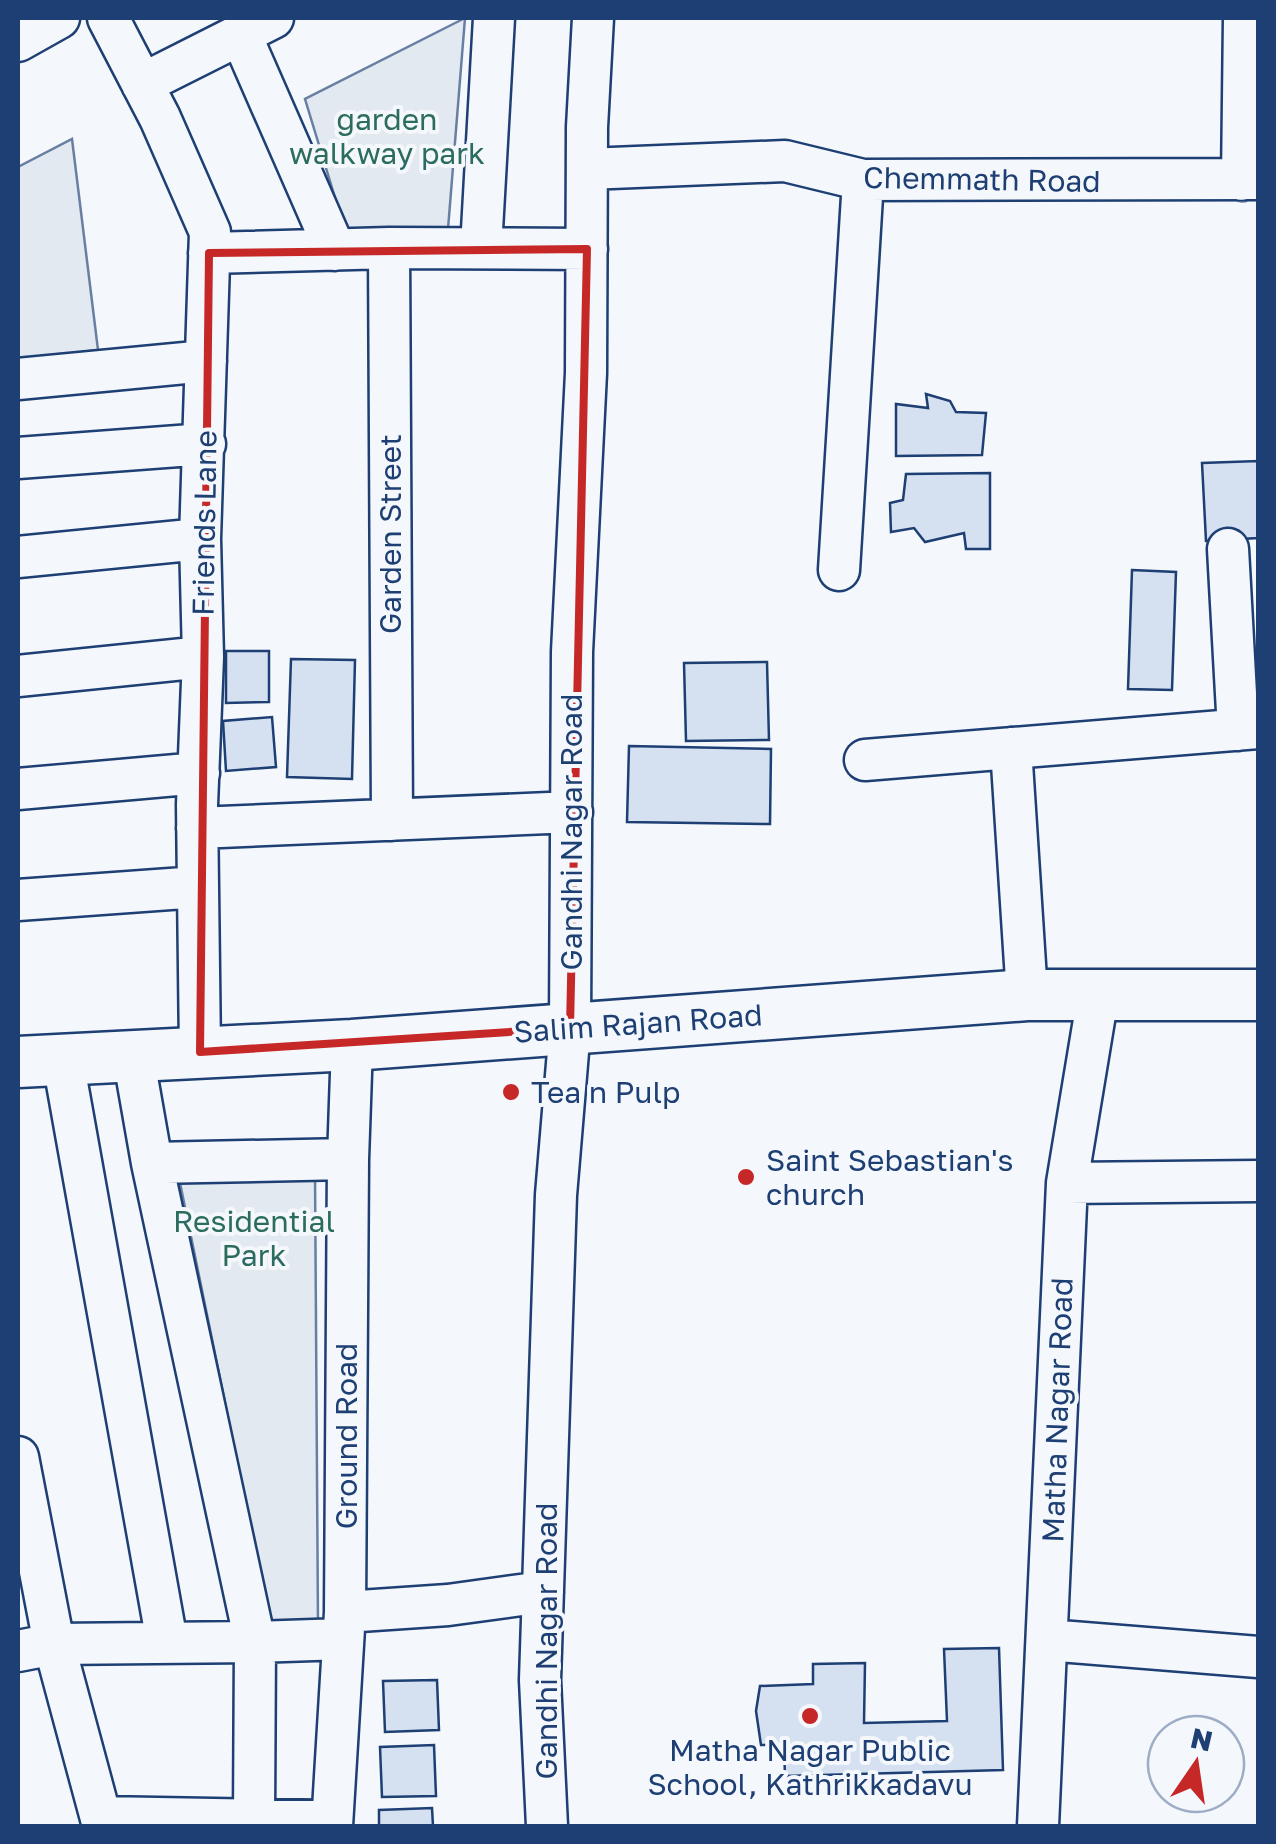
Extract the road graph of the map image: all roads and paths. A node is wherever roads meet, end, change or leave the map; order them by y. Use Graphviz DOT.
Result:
graph roads {
  1 [pos="59,18"];
  2 [pos="108,18"];
  3 [pos="494,18"];
  4 [pos="593,18"];
  5 [pos="1244,18"];
  6 [pos="256,26"];
  7 [pos="18,41"];
  8 [pos="142,84"];
  9 [pos="587,169"];
  10 [pos="1250,179"];
  11 [pos="863,180"];
  12 [pos="389,248"];
  13 [pos="481,248"];
  14 [pos="586,249"];
  15 [pos="335,250"];
  16 [pos="209,253"];
  17 [pos="206,361"];
  18 [pos="18,378"];
  19 [pos="204,444"];
  20 [pos="18,458"];
  21 [pos="200,539"];
  22 [pos="1228,550"];
  23 [pos="18,558"];
  24 [pos="839,570"];
  25 [pos="204,657"];
  26 [pos="18,676"];
  27 [pos="1248,729"];
  28 [pos="1011,748"];
  29 [pos="865,760"];
  30 [pos="199,773"];
  31 [pos="18,789"];
  32 [pos="572,812"];
  33 [pos="392,820"];
  34 [pos="197,828"];
  35 [pos="198,887"];
  36 [pos="18,900"];
  37 [pos="1026,995"];
  38 [pos="1258,995"];
  39 [pos="1098,996"];
  40 [pos="570,1028"];
  41 [pos="352,1045"];
  42 [pos="200,1052"];
  43 [pos="133,1056"];
  44 [pos="40,1062"];
  45 [pos="348,1159"];
  46 [pos="152,1162"];
  47 [pos="1258,1182"];
  48 [pos="1066,1183"];
  49 [pos="18,1457"];
  50 [pos="543,1592"];
  51 [pos="344,1625"];
  52 [pos="1047,1640"];
  53 [pos="167,1642"];
  54 [pos="255,1642"];
  55 [pos="36,1647"];
  56 [pos="1258,1657"];
  57 [pos="254,1819"];
  58 [pos="102,1822"];
  59 [pos="332,1824"];
  60 [pos="547,1826"];
  61 [pos="1038,1826"];
  1 -- 7 [label="street"];
  2 -- 8 [label="street, Friends Lane"];
  3 -- 13 [label="street"];
  4 -- 9 [label="street, Gandhi Nagar Road"];
  5 -- 10 [label="street"];
  6 -- 8 [label="street"];
  6 -- 15 [label="street"];
  8 -- 16 [label="street, Friends Lane"];
  9 -- 11 [label="street, Chemmath Road"];
  9 -- 14 [label="street, Gandhi Nagar Road"];
  10 -- 11 [label="street, Chemmath Road"];
  11 -- 24 [label="street"];
  12 -- 13 [label="street"];
  12 -- 15 [label="street"];
  12 -- 33 [label="street, Garden Street"];
  13 -- 14 [label="street"];
  14 -- 32 [label="street, Gandhi Nagar Road"];
  15 -- 16 [label="street"];
  16 -- 17 [label="street, Friends Lane"];
  17 -- 18 [label="street"];
  17 -- 19 [label="street, Friends Lane"];
  19 -- 20 [label="street"];
  19 -- 21 [label="street, Friends Lane"];
  21 -- 23 [label="street"];
  21 -- 25 [label="street, Friends Lane"];
  22 -- 27 [label="street"];
  25 -- 26 [label="street"];
  25 -- 30 [label="street, Friends Lane"];
  27 -- 28 [label="street"];
  28 -- 29 [label="street"];
  28 -- 37 [label="street"];
  30 -- 31 [label="street"];
  30 -- 34 [label="street, Friends Lane"];
  32 -- 33 [label="street"];
  32 -- 40 [label="street, Gandhi Nagar Road"];
  33 -- 34 [label="street"];
  34 -- 35 [label="street, Friends Lane"];
  35 -- 36 [label="street"];
  35 -- 42 [label="street, Friends Lane"];
  37 -- 39 [label="main road, Salim Rajan Road"];
  37 -- 40 [label="main road, Salim Rajan Road"];
  38 -- 39 [label="main road, Salim Rajan Road"];
  39 -- 48 [label="street, Matha Nagar Road"];
  40 -- 41 [label="main road, Salim Rajan Road"];
  40 -- 50 [label="street, Gandhi Nagar Road"];
  41 -- 42 [label="main road, Salim Rajan Road"];
  41 -- 45 [label="street, Ground Road"];
  42 -- 43 [label="main road, Salim Rajan Road"];
  43 -- 44 [label="main road, Salim Rajan Road"];
  43 -- 46 [label="street"];
  44 -- 53 [label="street"];
  45 -- 46 [label="street"];
  45 -- 51 [label="street, Ground Road"];
  46 -- 54 [label="street"];
  47 -- 48 [label="street"];
  48 -- 52 [label="street, Matha Nagar Road"];
  49 -- 55 [label="street"];
  50 -- 51 [label="street"];
  50 -- 60 [label="street, Gandhi Nagar Road"];
  51 -- 54 [label="street"];
  51 -- 59 [label="street, Ground Road"];
  52 -- 56 [label="street"];
  52 -- 61 [label="street, Matha Nagar Road"];
  53 -- 54 [label="street"];
  53 -- 55 [label="street"];
  54 -- 57 [label="street"];
  55 -- 58 [label="street"];
  57 -- 58 [label="street"];
  57 -- 59 [label="street"];
}
